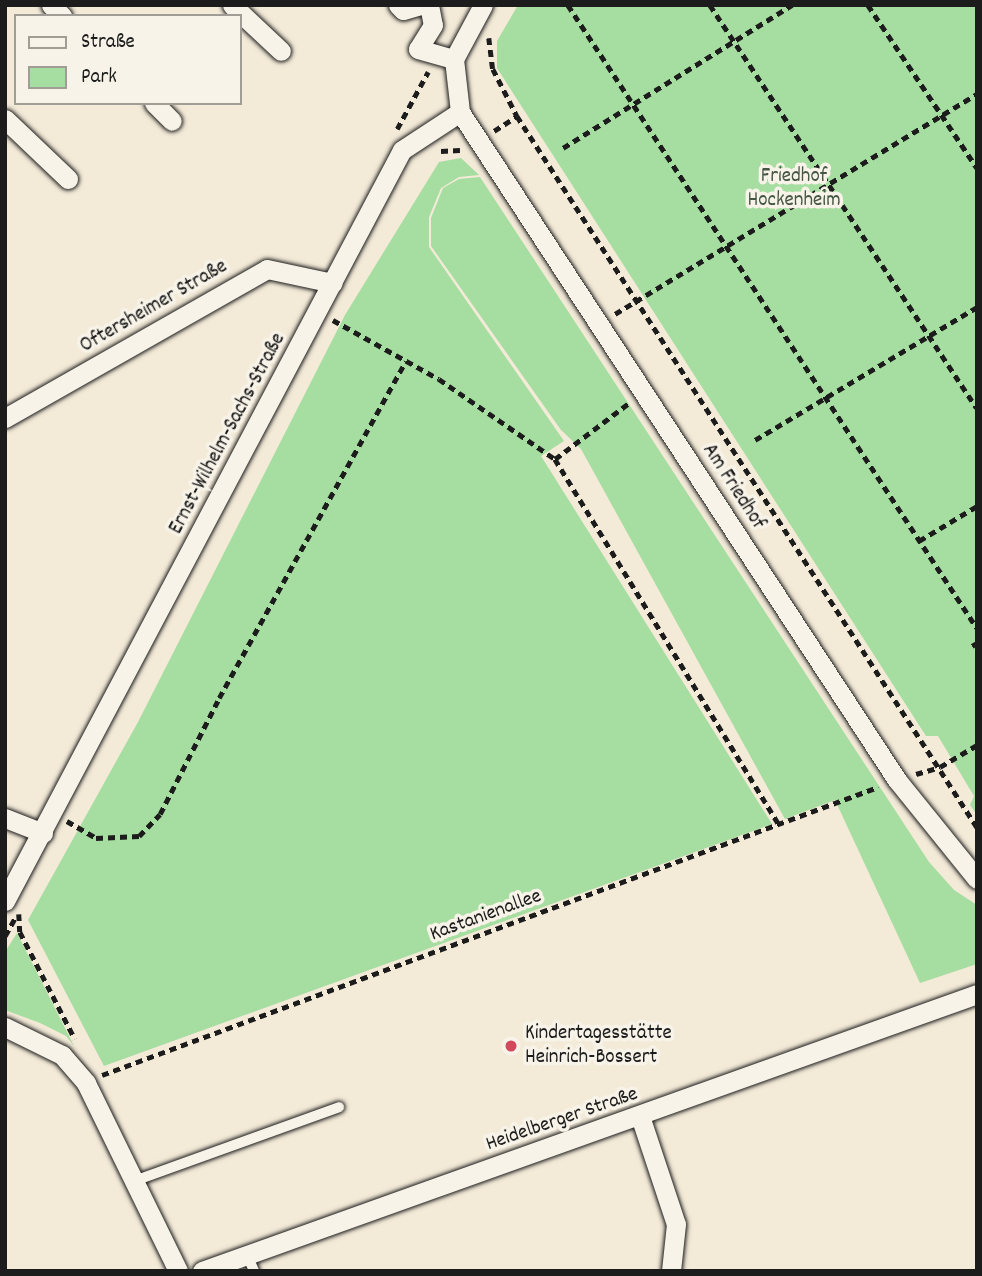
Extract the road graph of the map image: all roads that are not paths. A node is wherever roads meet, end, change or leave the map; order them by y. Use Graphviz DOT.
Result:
graph roads {
  1 [pos="398,5"];
  2 [pos="420,5"];
  3 [pos="429,5"];
  4 [pos="483,5"];
  5 [pos="242,14"];
  6 [pos="281,51"];
  7 [pos="454,60"];
  8 [pos="156,105"];
  9 [pos="460,112"];
  10 [pos="5,120"];
  11 [pos="173,121"];
  12 [pos="68,179"];
  13 [pos="333,283"];
  14 [pos="5,418"];
  15 [pos="5,818"];
  16 [pos="43,833"];
  17 [pos="977,879"];
  18 [pos="11,902"];
  19 [pos="977,994"];
  20 [pos="5,1027"];
  21 [pos="339,1107"];
  22 [pos="640,1116"];
  23 [pos="134,1181"];
  24 [pos="251,1263"];
  25 [pos="178,1271"];
  26 [pos="202,1271"];
  27 [pos="671,1271"];
  1 -- 2 [label="street"];
  3 -- 7 [label="street"];
  4 -- 7 [label="street"];
  5 -- 6 [label="street"];
  7 -- 9 [label="street"];
  8 -- 11 [label="street"];
  9 -- 13 [label="street, Ernst-Wilhelm-Sachs-Straße"];
  9 -- 17 [label="street, Am Friedhof"];
  10 -- 12 [label="street"];
  13 -- 14 [label="street, Oftersheimer Straße"];
  13 -- 16 [label="street, Ernst-Wilhelm-Sachs-Straße"];
  15 -- 16 [label="street"];
  16 -- 18 [label="street, Ernst-Wilhelm-Sachs-Straße"];
  19 -- 22 [label="street, Heidelberger Straße"];
  20 -- 23 [label="street"];
  21 -- 23 [label="lane"];
  22 -- 24 [label="street, Heidelberger Straße"];
  22 -- 27 [label="street"];
  23 -- 25 [label="street"];
  24 -- 26 [label="street, Heidelberger Straße"];
}
